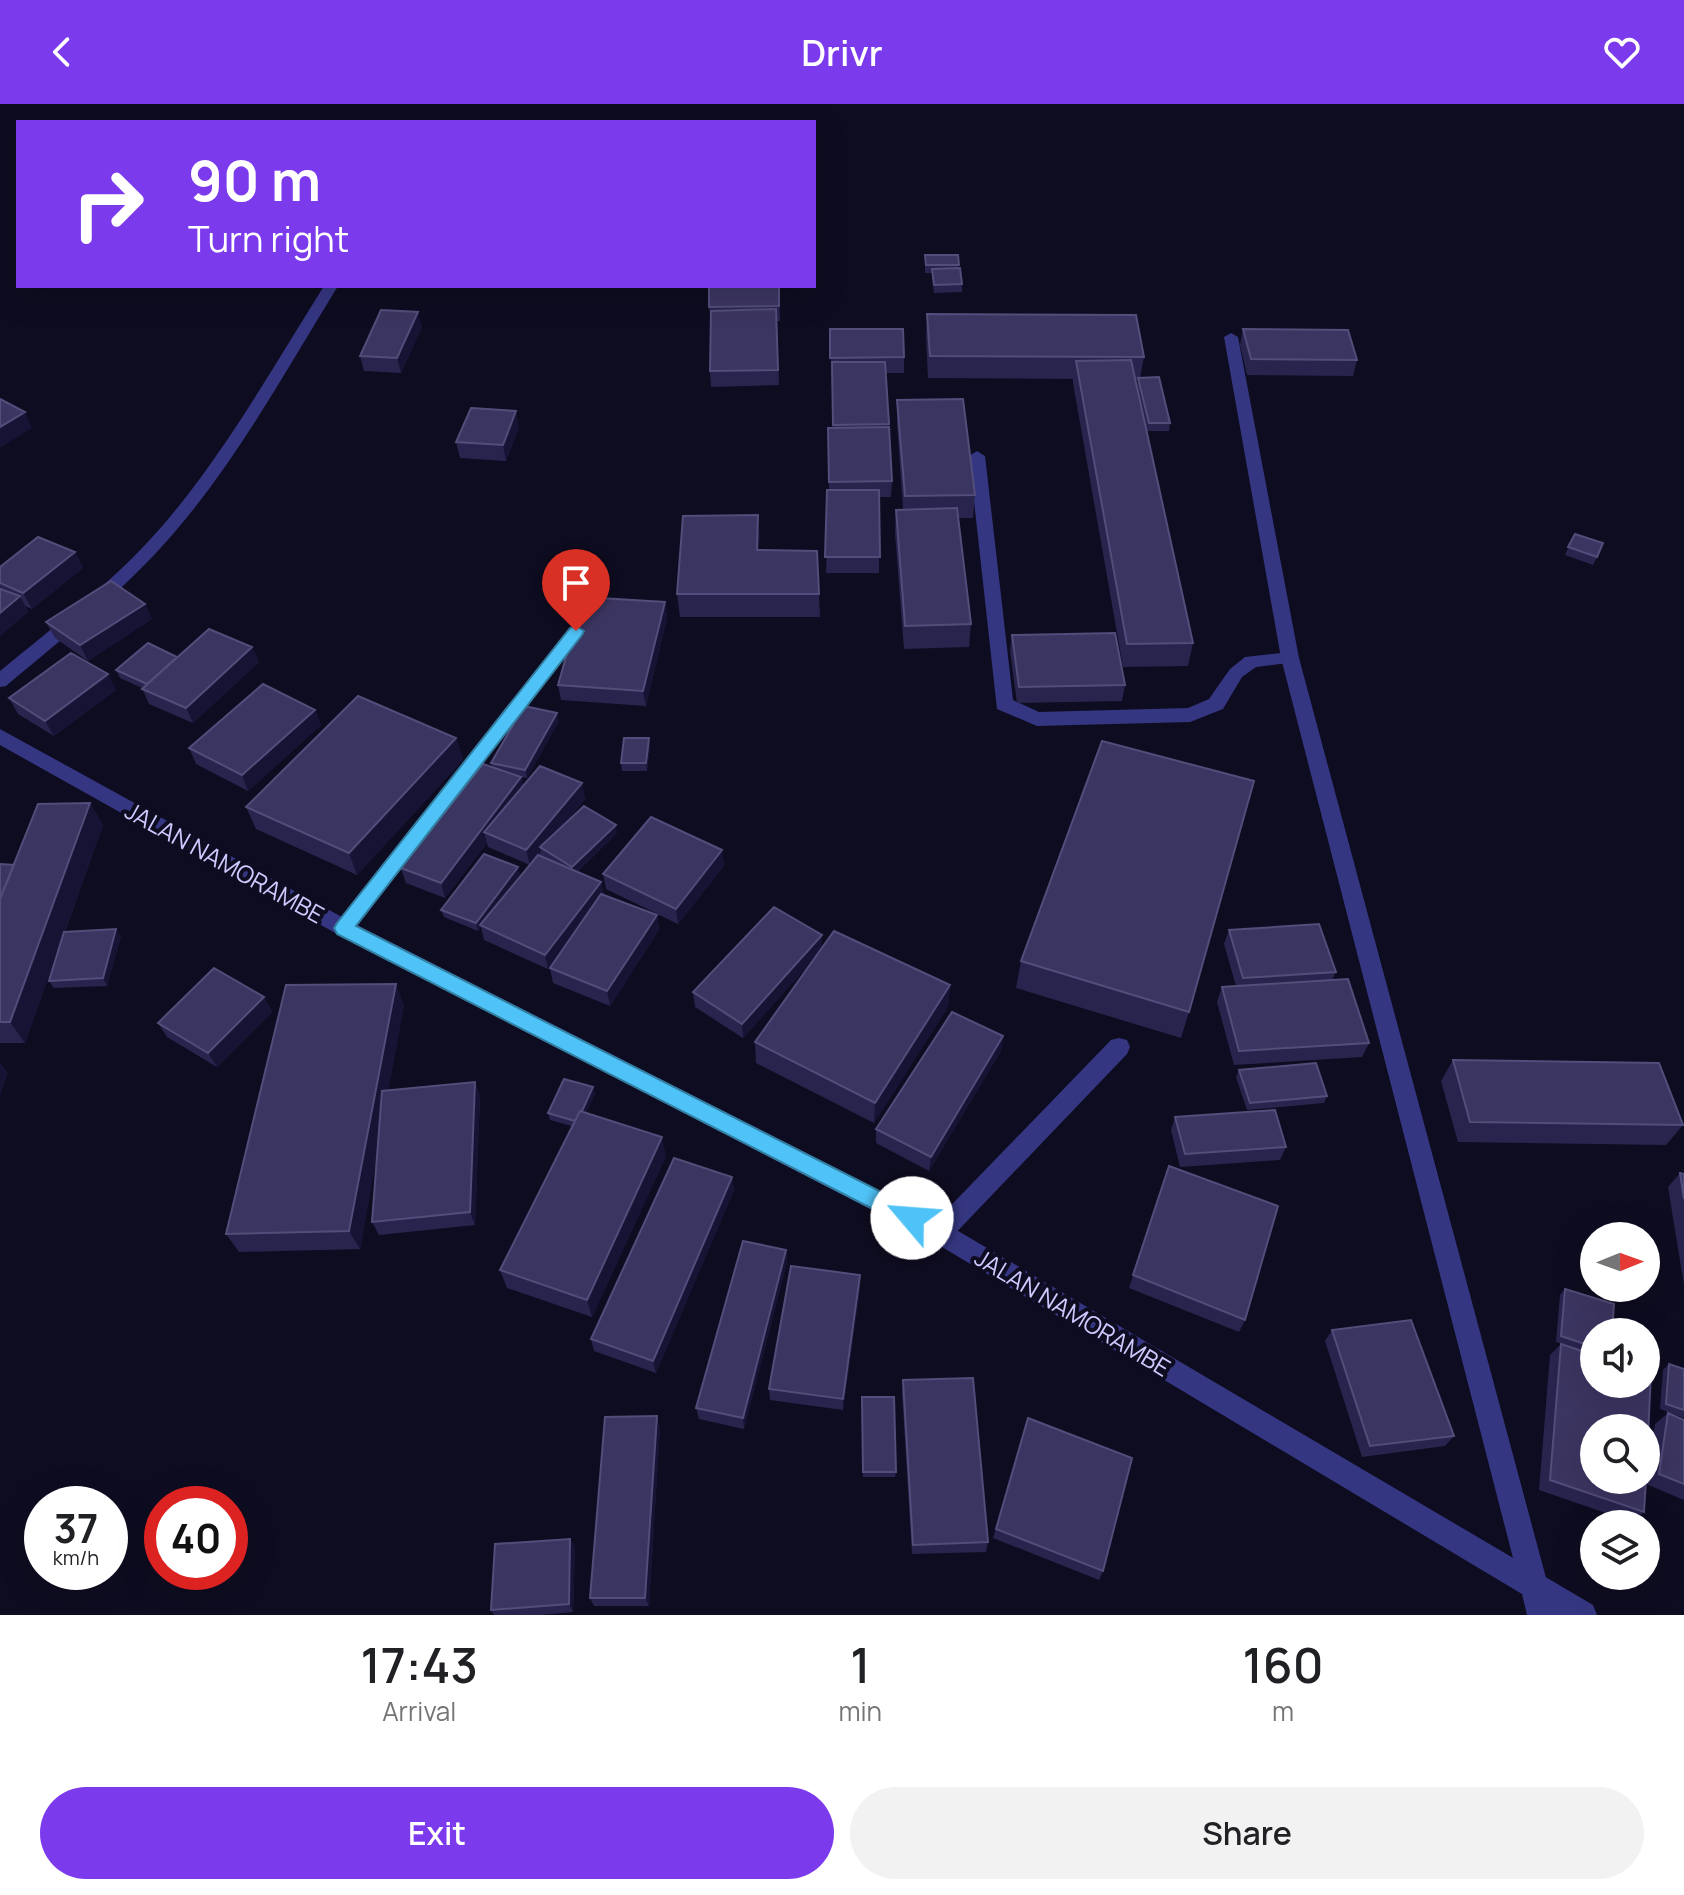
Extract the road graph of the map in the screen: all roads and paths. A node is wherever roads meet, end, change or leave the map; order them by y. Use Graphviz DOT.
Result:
graph roads {
  1 [pos="330,288"];
  2 [pos="1231,337"];
  3 [pos="977,456"];
  4 [pos="576,631"];
  5 [pos="1290,658"];
  6 [pos="0,681"];
  7 [pos="0,736"];
  8 [pos="344,928"];
  9 [pos="1119,1047"];
  10 [pos="940,1233"];
  11 [pos="1538,1602"];
  12 [pos="1583,1615"];
  1 -- 6 [label="street"];
  2 -- 5 [label="street"];
  3 -- 5 [label="street"];
  4 -- 8 [label="street"];
  5 -- 11 [label="street"];
  7 -- 8 [label="street, JALAN NAMORAMBE"];
  8 -- 10 [label="street, JALAN NAMORAMBE"];
  9 -- 10 [label="street"];
  10 -- 11 [label="street, JALAN NAMORAMBE"];
  11 -- 12 [label="street, JALAN NAMORAMBE"];
}
